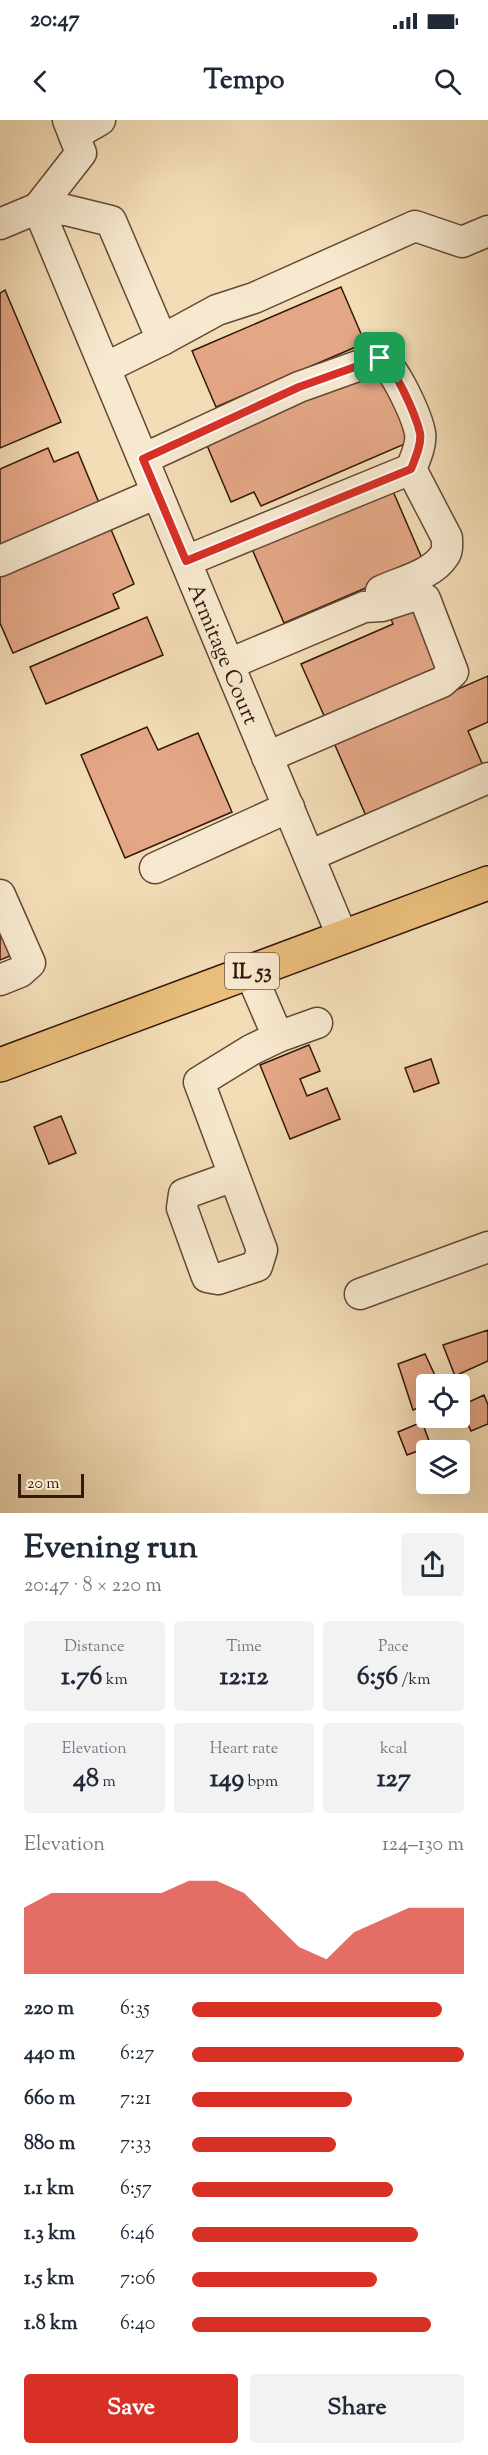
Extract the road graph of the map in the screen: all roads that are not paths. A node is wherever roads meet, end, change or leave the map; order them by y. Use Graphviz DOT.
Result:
graph roads {
  1 [pos="100,120"];
  2 [pos="71,128"];
  3 [pos="39,208"];
  4 [pos="0,224"];
  5 [pos="488,231"];
  6 [pos="162,340"];
  7 [pos="105,368"];
  8 [pos="143,459"];
  9 [pos="411,469"];
  10 [pos="157,493"];
  11 [pos="0,561"];
  12 [pos="186,561"];
  13 [pos="364,607"];
  14 [pos="229,664"];
  15 [pos="267,757"];
  16 [pos="488,778"];
  17 [pos="289,807"];
  18 [pos="309,856"];
  19 [pos="155,868"];
  20 [pos="488,883"];
  21 [pos="0,895"];
  22 [pos="343,938"];
  23 [pos="250,972"];
  24 [pos="0,980"];
  25 [pos="317,1023"];
  26 [pos="278,1037"];
  27 [pos="0,1065"];
  28 [pos="234,1176"];
  29 [pos="488,1247"];
  30 [pos="360,1294"];
  1 -- 2 [label="street"];
  2 -- 3 [label="street"];
  3 -- 4 [label="street"];
  3 -- 6 [label="street"];
  3 -- 7 [label="street, Armitage Court"];
  5 -- 6 [label="street"];
  6 -- 7 [label="street"];
  7 -- 8 [label="street, Armitage Court"];
  8 -- 9 [label="street"];
  8 -- 10 [label="street, Armitage Court"];
  9 -- 12 [label="street"];
  9 -- 13 [label="street"];
  10 -- 11 [label="street"];
  10 -- 12 [label="street, Armitage Court"];
  12 -- 14 [label="street, Armitage Court"];
  13 -- 14 [label="street"];
  13 -- 15 [label="street"];
  14 -- 15 [label="street, Armitage Court"];
  15 -- 17 [label="street, Armitage Court"];
  16 -- 18 [label="street"];
  17 -- 18 [label="street, Armitage Court"];
  17 -- 19 [label="street"];
  18 -- 22 [label="street, Armitage Court"];
  20 -- 22 [label="main road, IL 53"];
  21 -- 24 [label="street"];
  22 -- 23 [label="main road, IL 53"];
  23 -- 26 [label="street"];
  23 -- 27 [label="main road, IL 53"];
  25 -- 26 [label="street"];
  26 -- 28 [label="street"];
  29 -- 30 [label="street"];
}
